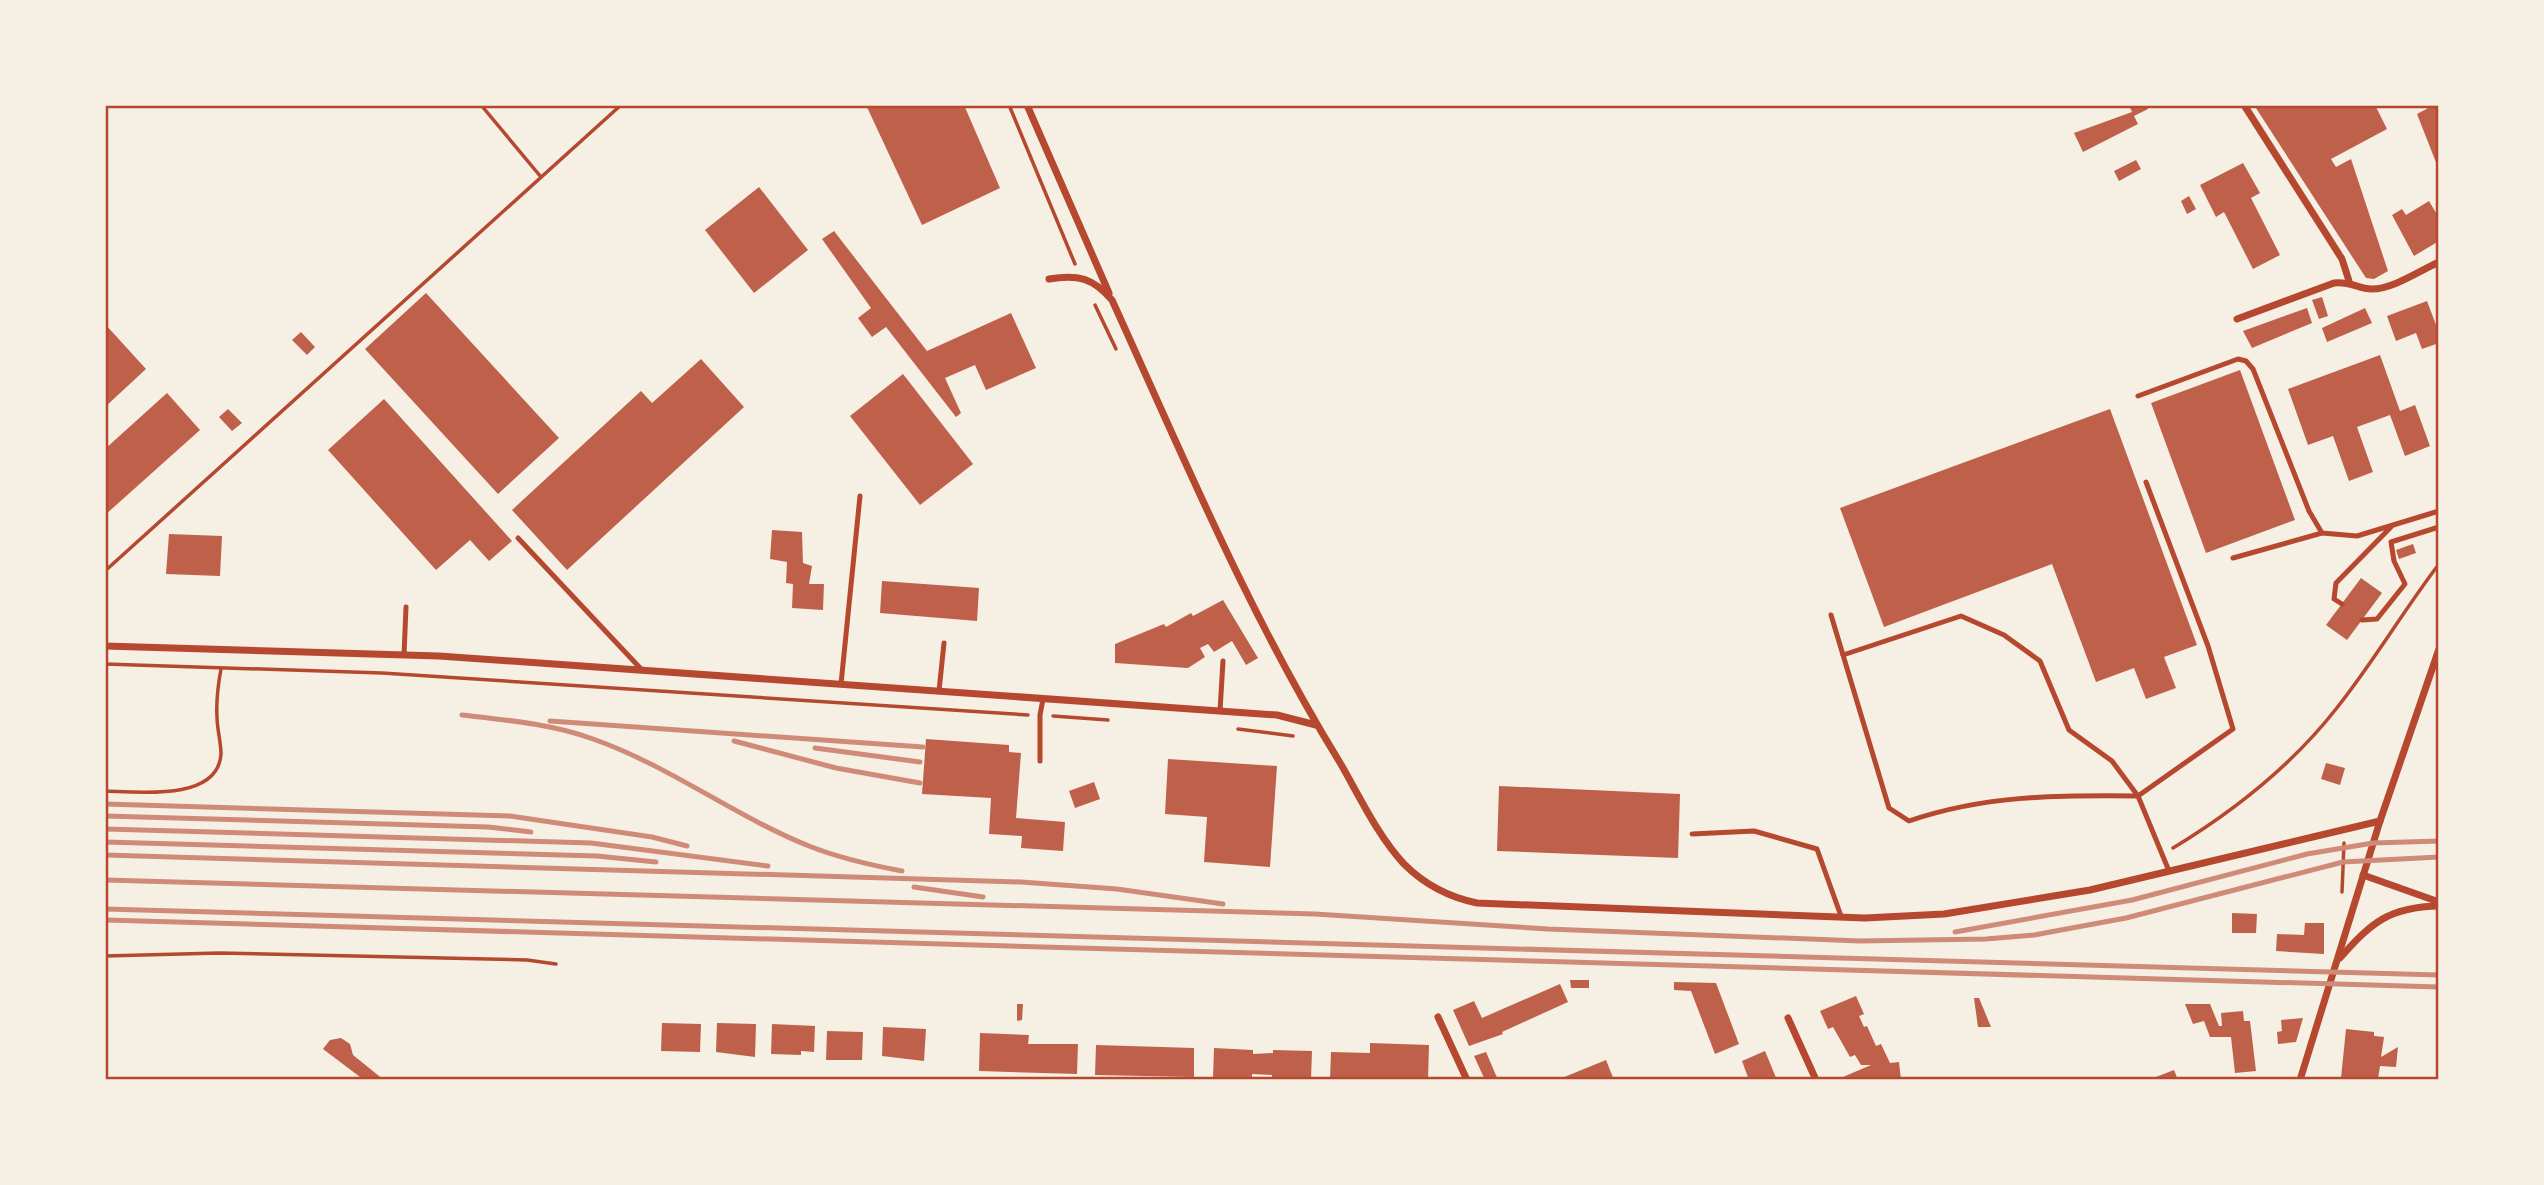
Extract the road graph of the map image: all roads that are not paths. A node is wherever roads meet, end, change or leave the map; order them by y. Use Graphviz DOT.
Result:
graph roads {
  1 [pos="1027,105"];
  2 [pos="2244,105"];
  3 [pos="2439,262"];
  4 [pos="1049,279"];
  5 [pos="2349,281"];
  6 [pos="1112,300"];
  7 [pos="2237,319"];
  8 [pos="2138,396"];
  9 [pos="2146,482"];
  10 [pos="860,496"];
  11 [pos="2439,512"];
  12 [pos="2394,525"];
  13 [pos="2439,527"];
  14 [pos="2322,533"];
  15 [pos="518,538"];
  16 [pos="2233,558"];
  17 [pos="2342,604"];
  18 [pos="406,607"];
  19 [pos="1831,615"];
  20 [pos="2362,620"];
  21 [pos="944,643"];
  22 [pos="105,646"];
  23 [pos="2439,649"];
  24 [pos="404,655"];
  25 [pos="1843,655"];
  26 [pos="1223,661"];
  27 [pos="642,670"];
  28 [pos="841,684"];
  29 [pos="939,691"];
  30 [pos="1043,699"];
  31 [pos="1220,711"];
  32 [pos="1316,725"];
  33 [pos="1040,761"];
  34 [pos="2138,796"];
  35 [pos="2380,821"];
  36 [pos="1692,834"];
  37 [pos="2169,872"];
  38 [pos="2364,875"];
  39 [pos="2439,904"];
  40 [pos="1841,916"];
  41 [pos="2337,961"];
  42 [pos="1438,1017"];
  43 [pos="1788,1018"];
  44 [pos="409,1080"];
  45 [pos="424,1080"];
  46 [pos="1467,1080"];
  47 [pos="1815,1080"];
  48 [pos="2300,1080"];
  1 -- 6 [label="street"];
  2 -- 5 [label="street"];
  3 -- 5 [label="street"];
  4 -- 6 [label="street"];
  5 -- 7 [label="street"];
  6 -- 32 [label="street"];
  8 -- 14 [label="lane"];
  9 -- 34 [label="lane"];
  10 -- 28 [label="lane"];
  11 -- 12 [label="lane"];
  12 -- 14 [label="lane"];
  12 -- 17 [label="lane"];
  13 -- 20 [label="lane"];
  14 -- 16 [label="lane"];
  15 -- 27 [label="lane"];
  18 -- 24 [label="lane"];
  19 -- 25 [label="lane"];
  21 -- 29 [label="lane"];
  22 -- 24 [label="street"];
  23 -- 35 [label="street"];
  24 -- 27 [label="street"];
  25 -- 34 [label="lane"];
  25 -- 34 [label="lane"];
  26 -- 31 [label="lane"];
  27 -- 28 [label="street"];
  28 -- 29 [label="street"];
  29 -- 30 [label="street"];
  30 -- 31 [label="street"];
  30 -- 33 [label="lane"];
  31 -- 32 [label="street"];
  32 -- 40 [label="street"];
  34 -- 37 [label="lane"];
  35 -- 37 [label="street"];
  35 -- 38 [label="street"];
  36 -- 40 [label="lane"];
  37 -- 40 [label="street"];
  38 -- 39 [label="street"];
  38 -- 41 [label="street"];
  39 -- 41 [label="street"];
  41 -- 48 [label="street"];
  42 -- 46 [label="street"];
  43 -- 47 [label="street"];
  44 -- 45 [label="lane"];
}
